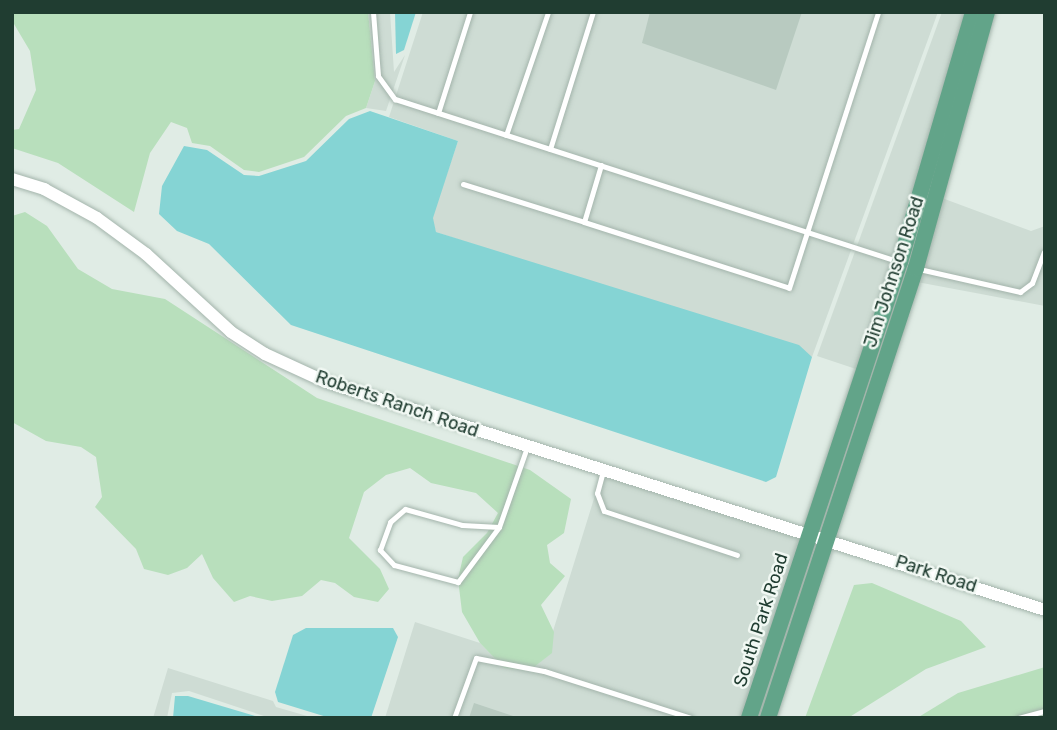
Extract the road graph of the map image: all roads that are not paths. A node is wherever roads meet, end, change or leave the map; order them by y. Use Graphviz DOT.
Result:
graph roads {
  1 [pos="373,12"];
  2 [pos="470,12"];
  3 [pos="548,12"];
  4 [pos="593,12"];
  5 [pos="878,12"];
  6 [pos="973,12"];
  7 [pos="987,12"];
  8 [pos="438,113"];
  9 [pos="506,135"];
  10 [pos="550,149"];
  11 [pos="601,166"];
  12 [pos="12,179"];
  13 [pos="463,184"];
  14 [pos="584,222"];
  15 [pos="807,232"];
  16 [pos="1044,252"];
  17 [pos="900,262"];
  18 [pos="916,268"];
  19 [pos="871,407"];
  20 [pos="527,447"];
  21 [pos="603,471"];
  22 [pos="499,527"];
  23 [pos="818,537"];
  24 [pos="737,555"];
  25 [pos="1045,610"];
  26 [pos="1045,711"];
  27 [pos="454,718"];
  28 [pos="691,718"];
  29 [pos="749,718"];
  30 [pos="768,718"];
  31 [pos="1017,718"];
  1 -- 8 [label="lane"];
  2 -- 8 [label="lane"];
  3 -- 9 [label="lane"];
  4 -- 10 [label="lane"];
  5 -- 15 [label="lane"];
  6 -- 17 [label="main road, Jim Johnson Road"];
  7 -- 18 [label="main road, Jim Johnson Road"];
  8 -- 9 [label="lane"];
  9 -- 10 [label="lane"];
  10 -- 11 [label="lane"];
  11 -- 14 [label="lane"];
  11 -- 15 [label="lane"];
  12 -- 20 [label="street, Roberts Ranch Road"];
  13 -- 14 [label="lane"];
  14 -- 15 [label="lane"];
  15 -- 17 [label="lane"];
  16 -- 18 [label="lane"];
  17 -- 18 [label="lane"];
  17 -- 19 [label="main road"];
  17 -- 23 [label="main road, Jim Johnson Road"];
  18 -- 19 [label="main road, Jim Johnson Road"];
  19 -- 23 [label="main road, Jim Johnson Road"];
  20 -- 21 [label="street, Roberts Ranch Road"];
  20 -- 22 [label="lane"];
  21 -- 23 [label="street, Roberts Ranch Road"];
  21 -- 24 [label="lane"];
  22 -- 22 [label="lane"];
  23 -- 25 [label="street, Park Road"];
  23 -- 29 [label="main road, South Park Road"];
  23 -- 30 [label="main road"];
  26 -- 31 [label="lane"];
  27 -- 28 [label="lane"];
}
